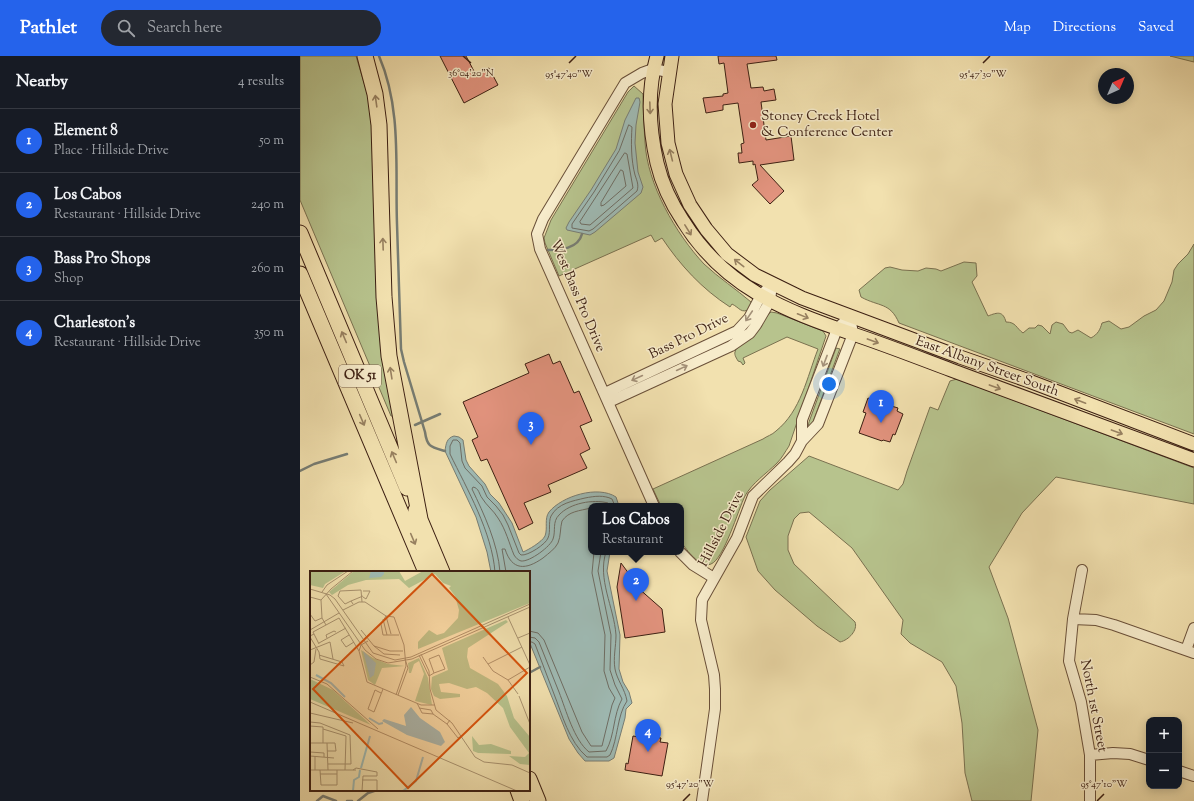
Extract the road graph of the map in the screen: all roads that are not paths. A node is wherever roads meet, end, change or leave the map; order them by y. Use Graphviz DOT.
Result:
graph roads {
  1 [pos="364,56"];
  2 [pos="657,56"];
  3 [pos="672,56"];
  4 [pos="653,69"];
  5 [pos="669,72"];
  6 [pos="300,232"];
  7 [pos="300,274"];
  8 [pos="772,284"];
  9 [pos="300,297"];
  10 [pos="765,299"];
  11 [pos="850,316"];
  12 [pos="837,329"];
  13 [pos="853,334"];
  14 [pos="328,340"];
  15 [pos="607,397"];
  16 [pos="802,441"];
  17 [pos="1194,444"];
  18 [pos="1194,460"];
  19 [pos="653,503"];
  20 [pos="420,519"];
  21 [pos="683,555"];
  22 [pos="1082,570"];
  23 [pos="426,571"];
  24 [pos="442,571"];
  25 [pos="714,578"];
  26 [pos="1073,619"];
  27 [pos="1194,628"];
  28 [pos="1190,652"];
  29 [pos="1090,755"];
  30 [pos="1146,759"];
  31 [pos="1182,772"];
  32 [pos="1194,776"];
  33 [pos="530,781"];
  34 [pos="518,791"];
  35 [pos="702,800"];
  36 [pos="522,801"];
  37 [pos="538,801"];
  38 [pos="1090,801"];
  20 -- 1 [label="highway, one-way"];
  2 -- 4 [label="main road, East Albany Street South"];
  3 -- 5 [label="main road, East Albany Street South"];
  4 -- 5 [label="street"];
  4 -- 10 [label="main road, East Albany Street South, one-way"];
  4 -- 15 [label="street, West Bass Pro Drive"];
  8 -- 5 [label="main road, East Albany Street South, one-way"];
  20 -- 6 [label="highway, OK 51, one-way"];
  7 -- 14 [label="highway, OK 51"];
  8 -- 10 [label="street, Bass Pro Drive"];
  8 -- 11 [label="main road, East Albany Street South"];
  9 -- 14 [label="highway"];
  10 -- 12 [label="main road, East Albany Street South, one-way"];
  10 -- 15 [label="street, Bass Pro Drive"];
  11 -- 12 [label="street"];
  11 -- 13 [label="street"];
  17 -- 11 [label="main road, East Albany Street South, one-way"];
  12 -- 13 [label="main road, East Albany Street South"];
  12 -- 16 [label="street, one-way"];
  13 -- 16 [label="street, Hillside Drive"];
  13 -- 18 [label="main road, East Albany Street South, one-way"];
  14 -- 23 [label="highway, OK 51, one-way"];
  15 -- 19 [label="street, West Bass Pro Drive"];
  16 -- 25 [label="street, Hillside Drive"];
  20 -- 24 [label="highway, OK 51"];
  21 -- 25 [label="street"];
  22 -- 26 [label="street, North 1st Street"];
  25 -- 35 [label="street, Hillside Drive"];
  26 -- 28 [label="street"];
  26 -- 29 [label="street, North 1st Street"];
  27 -- 28 [label="street"];
  29 -- 30 [label="street"];
  29 -- 38 [label="street, North 1st Street"];
  31 -- 32 [label="street"];
  33 -- 37 [label="highway"];
  34 -- 36 [label="highway"];
}
